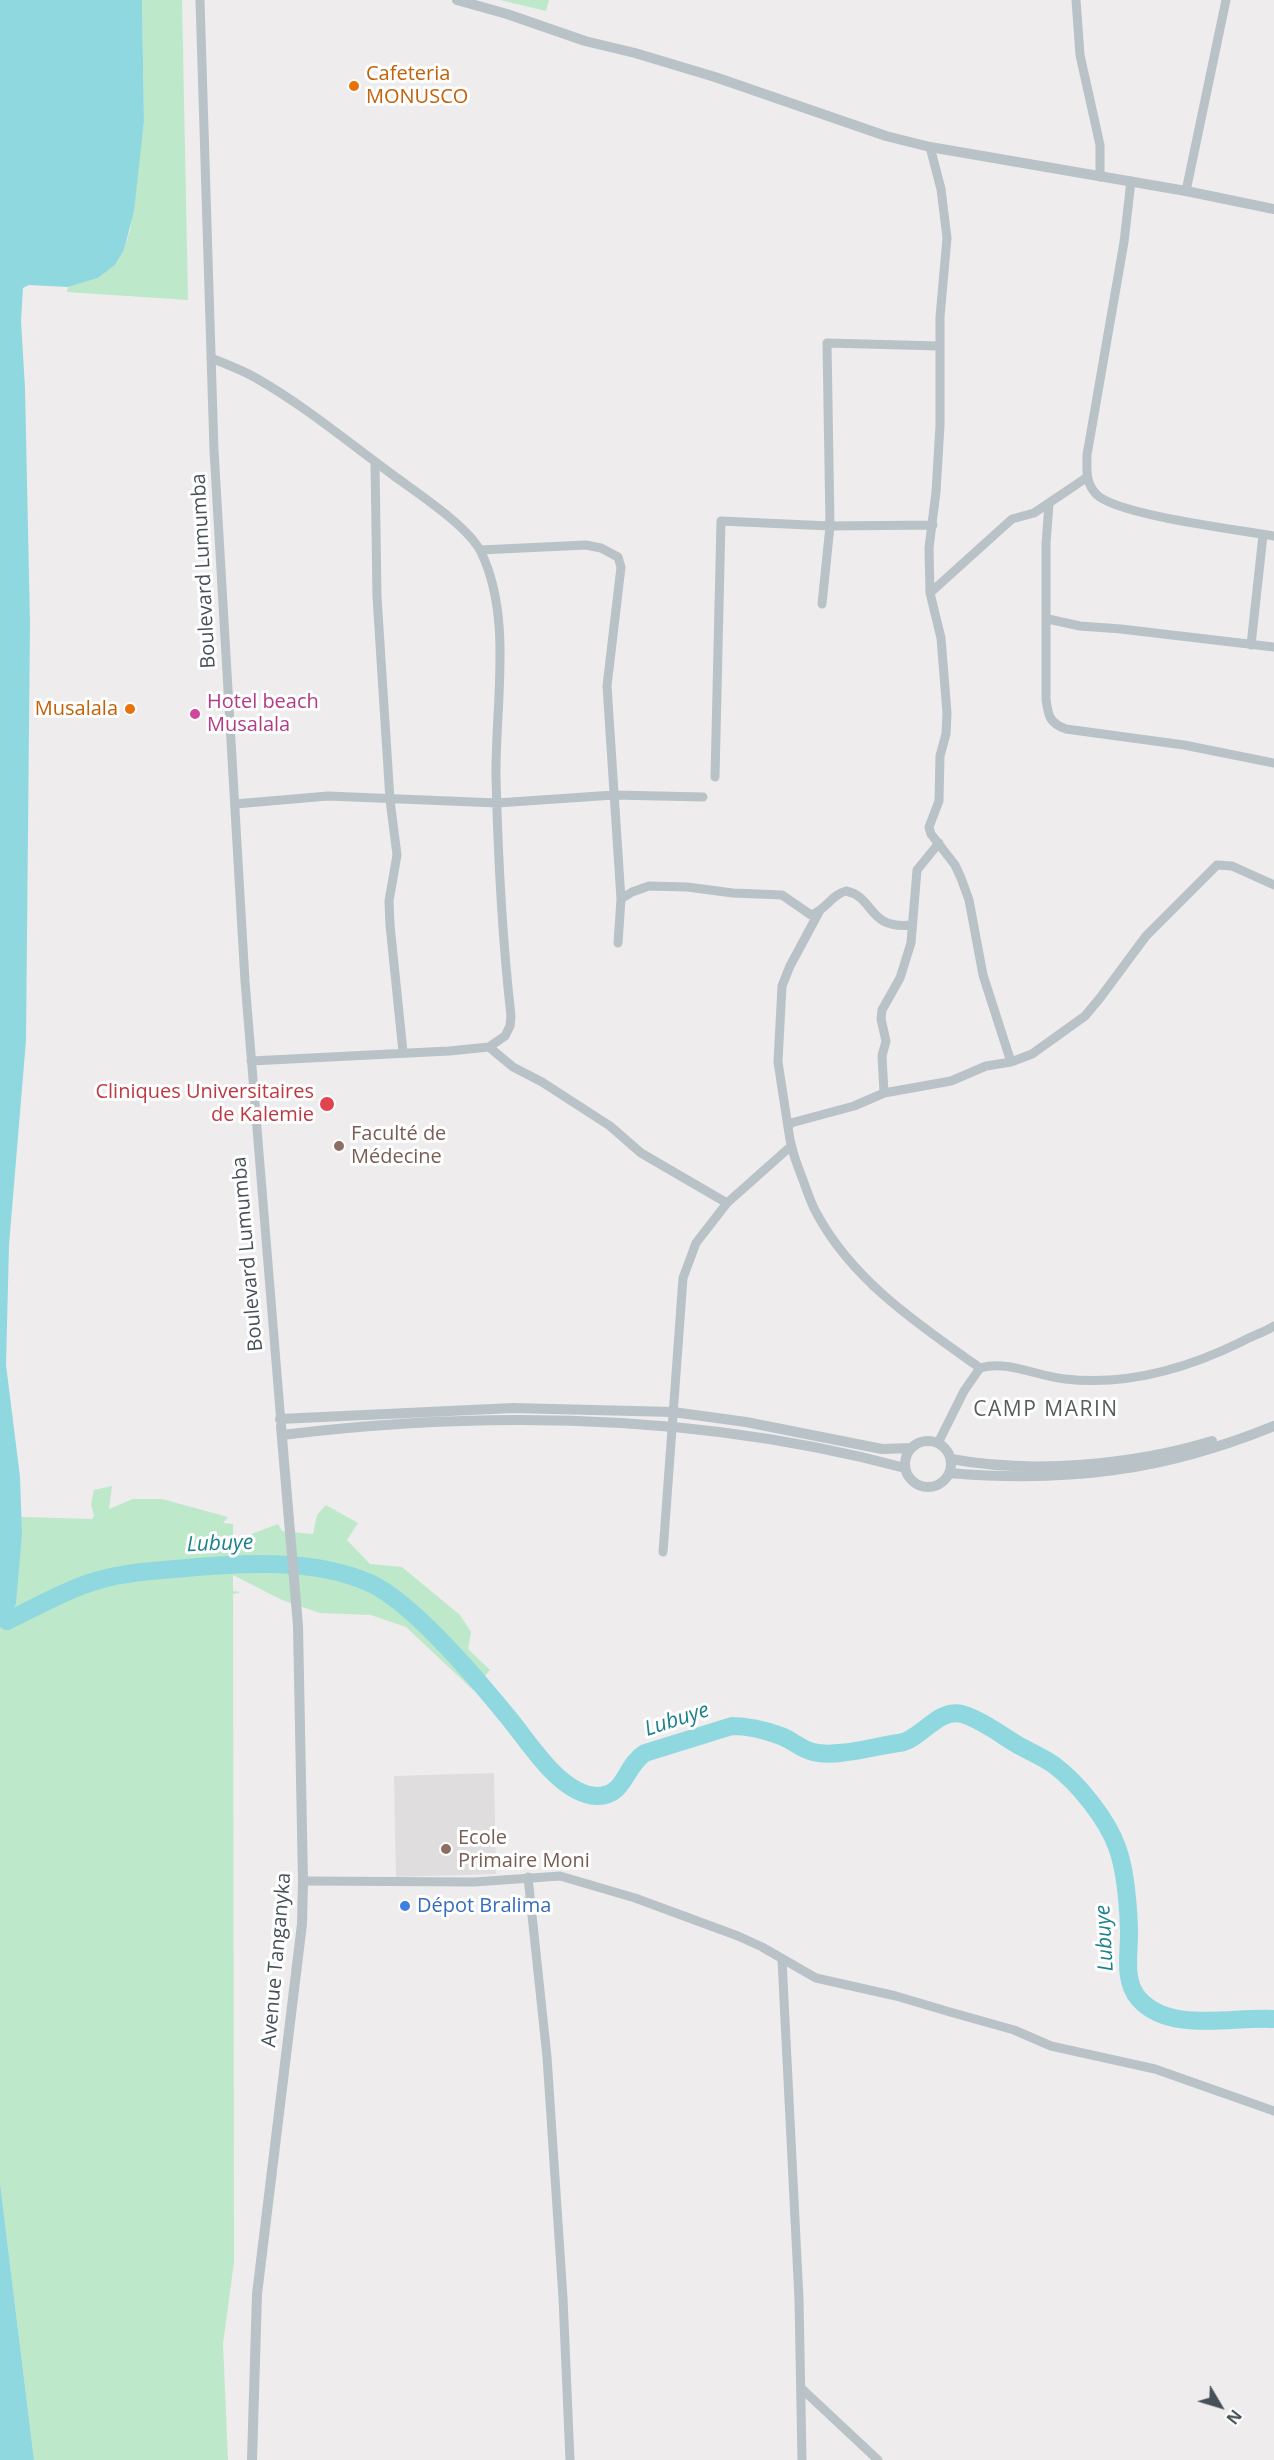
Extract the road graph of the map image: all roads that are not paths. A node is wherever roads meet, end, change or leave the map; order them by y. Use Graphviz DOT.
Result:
graph roads {
  1 [pos="200,0"];
  2 [pos="457,0"];
  3 [pos="1076,0"];
  4 [pos="1226,0"];
  5 [pos="930,147"];
  6 [pos="1100,177"];
  7 [pos="1131,181"];
  8 [pos="1186,191"];
  9 [pos="1274,209"];
  10 [pos="939,346"];
  11 [pos="211,358"];
  12 [pos="375,462"];
  13 [pos="1086,478"];
  14 [pos="1049,504"];
  15 [pos="933,525"];
  16 [pos="830,526"];
  17 [pos="1263,535"];
  18 [pos="1274,537"];
  19 [pos="480,550"];
  20 [pos="930,593"];
  21 [pos="822,604"];
  22 [pos="1048,619"];
  23 [pos="1251,645"];
  24 [pos="1274,647"];
  25 [pos="1274,763"];
  26 [pos="715,777"];
  27 [pos="614,795"];
  28 [pos="703,797"];
  29 [pos="390,800"];
  30 [pos="498,803"];
  31 [pos="235,804"];
  32 [pos="939,843"];
  33 [pos="1274,885"];
  34 [pos="621,899"];
  35 [pos="819,912"];
  36 [pos="912,925"];
  37 [pos="618,943"];
  38 [pos="489,1047"];
  39 [pos="403,1052"];
  40 [pos="251,1061"];
  41 [pos="1011,1062"];
  42 [pos="884,1093"];
  43 [pos="788,1127"];
  44 [pos="790,1147"];
  45 [pos="727,1203"];
  46 [pos="1274,1326"];
  47 [pos="980,1368"];
  48 [pos="673,1413"];
  49 [pos="1274,1418"];
  50 [pos="281,1426"];
  51 [pos="1274,1426"];
  52 [pos="671,1428"];
  53 [pos="938,1443"];
  54 [pos="910,1448"];
  55 [pos="951,1459"];
  56 [pos="905,1468"];
  57 [pos="949,1473"];
  58 [pos="663,1552"];
  59 [pos="528,1877"];
  60 [pos="303,1881"];
  61 [pos="782,1960"];
  62 [pos="1274,2111"];
  63 [pos="801,2388"];
  64 [pos="252,2460"];
  65 [pos="570,2460"];
  66 [pos="802,2460"];
  67 [pos="878,2460"];
  1 -- 11 [label="street, Boulevard Lumumba"];
  2 -- 5 [label="street"];
  3 -- 6 [label="street"];
  4 -- 8 [label="street"];
  5 -- 6 [label="street"];
  5 -- 10 [label="street"];
  6 -- 7 [label="street"];
  7 -- 8 [label="street"];
  7 -- 13 [label="street"];
  8 -- 9 [label="street"];
  10 -- 15 [label="street"];
  10 -- 16 [label="street"];
  11 -- 12 [label="street"];
  11 -- 31 [label="street, Boulevard Lumumba"];
  12 -- 19 [label="street"];
  12 -- 29 [label="street"];
  13 -- 14 [label="street"];
  13 -- 17 [label="street"];
  14 -- 20 [label="street"];
  14 -- 22 [label="street"];
  15 -- 16 [label="street"];
  15 -- 20 [label="street"];
  16 -- 21 [label="street"];
  16 -- 26 [label="street"];
  17 -- 18 [label="street"];
  17 -- 23 [label="street"];
  19 -- 27 [label="street"];
  19 -- 30 [label="street"];
  20 -- 32 [label="street"];
  22 -- 23 [label="street"];
  22 -- 25 [label="street"];
  23 -- 24 [label="street"];
  27 -- 28 [label="street"];
  27 -- 30 [label="street"];
  27 -- 34 [label="street"];
  29 -- 30 [label="street"];
  29 -- 31 [label="street"];
  29 -- 39 [label="street"];
  30 -- 38 [label="street"];
  31 -- 40 [label="street, Boulevard Lumumba"];
  32 -- 36 [label="street"];
  32 -- 41 [label="street"];
  33 -- 41 [label="street"];
  34 -- 35 [label="street"];
  34 -- 37 [label="street"];
  35 -- 36 [label="street"];
  35 -- 43 [label="street"];
  36 -- 42 [label="street"];
  38 -- 39 [label="street"];
  38 -- 45 [label="street"];
  39 -- 40 [label="street"];
  40 -- 50 [label="street, Boulevard Lumumba"];
  41 -- 42 [label="street"];
  42 -- 43 [label="street"];
  43 -- 44 [label="street"];
  44 -- 45 [label="street"];
  44 -- 47 [label="street"];
  45 -- 48 [label="street"];
  46 -- 47 [label="street"];
  47 -- 53 [label="street"];
  48 -- 50 [label="street"];
  48 -- 52 [label="street"];
  48 -- 54 [label="street"];
  49 -- 55 [label="street"];
  50 -- 52 [label="street"];
  50 -- 60 [label="street, Avenue Tanganyka"];
  51 -- 57 [label="street"];
  52 -- 56 [label="street"];
  52 -- 58 [label="street"];
  53 -- 54 [label="street"];
  53 -- 55 [label="street"];
  54 -- 56 [label="street"];
  55 -- 57 [label="street"];
  56 -- 57 [label="street"];
  59 -- 60 [label="street"];
  59 -- 61 [label="street"];
  59 -- 65 [label="street"];
  60 -- 64 [label="street, Avenue Tanganyka"];
  61 -- 62 [label="street"];
  61 -- 63 [label="street"];
  63 -- 66 [label="street"];
  63 -- 67 [label="street"];
}
